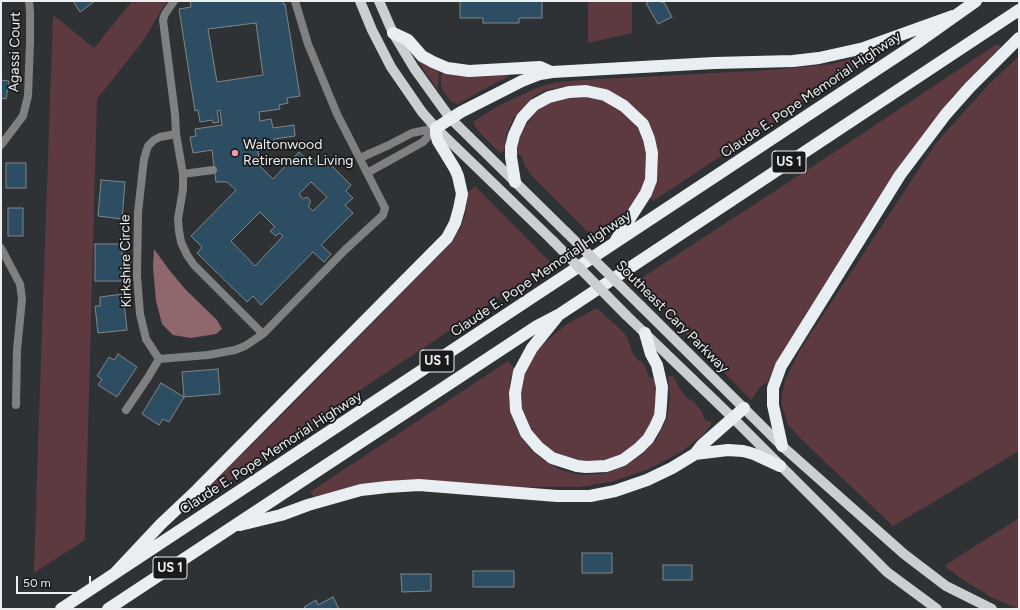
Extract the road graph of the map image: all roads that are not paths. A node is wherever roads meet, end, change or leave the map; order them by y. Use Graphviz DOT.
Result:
graph roads {
  1 [pos="28,1"];
  2 [pos="174,1"];
  3 [pos="295,1"];
  4 [pos="360,1"];
  5 [pos="379,1"];
  6 [pos="976,1"];
  7 [pos="1019,10"];
  8 [pos="953,16"];
  9 [pos="393,33"];
  10 [pos="1019,38"];
  11 [pos="552,72"];
  12 [pos="450,118"];
  13 [pos="436,128"];
  14 [pos="176,134"];
  15 [pos="1,145"];
  16 [pos="360,158"];
  17 [pos="213,170"];
  18 [pos="367,173"];
  19 [pos="183,174"];
  20 [pos="515,182"];
  21 [pos="613,245"];
  22 [pos="1,248"];
  23 [pos="560,314"];
  24 [pos="645,333"];
  25 [pos="263,334"];
  26 [pos="159,359"];
  27 [pos="16,405"];
  28 [pos="744,408"];
  29 [pos="126,410"];
  30 [pos="733,418"];
  31 [pos="782,446"];
  32 [pos="695,454"];
  33 [pos="780,466"];
  34 [pos="232,528"];
  35 [pos="115,573"];
  36 [pos="61,609"];
  37 [pos="108,609"];
  38 [pos="937,609"];
  39 [pos="992,609"];
  1 -- 15 [label="street, Agassi Court"];
  2 -- 14 [label="street"];
  3 -- 16 [label="street"];
  4 -- 13 [label="main road, Southeast Cary Parkway"];
  5 -- 9 [label="main road, Southeast Cary Parkway"];
  6 -- 8 [label="highway, Claude E. Pope Memorial Highway / US 1"];
  7 -- 23 [label="highway, US 1"];
  8 -- 11 [label="highway"];
  8 -- 21 [label="highway, Claude E. Pope Memorial Highway / US 1"];
  9 -- 11 [label="highway"];
  9 -- 12 [label="main road, Southeast Cary Parkway"];
  10 -- 31 [label="highway"];
  11 -- 12 [label="highway"];
  12 -- 13 [label="highway"];
  12 -- 20 [label="main road, Southeast Cary Parkway"];
  13 -- 16 [label="street"];
  13 -- 18 [label="street"];
  13 -- 24 [label="main road, Southeast Cary Parkway, bridge"];
  13 -- 35 [label="highway"];
  14 -- 19 [label="street"];
  14 -- 26 [label="street, Kirkshire Circle"];
  16 -- 18 [label="street"];
  17 -- 19 [label="street"];
  18 -- 25 [label="street"];
  19 -- 25 [label="street"];
  20 -- 21 [label="highway"];
  20 -- 28 [label="main road, Southeast Cary Parkway, bridge"];
  21 -- 35 [label="highway, Claude E. Pope Memorial Highway / US 1"];
  22 -- 27 [label="street"];
  23 -- 24 [label="highway"];
  23 -- 34 [label="highway, US 1"];
  24 -- 30 [label="main road, Southeast Cary Parkway"];
  25 -- 26 [label="street"];
  26 -- 29 [label="street"];
  28 -- 30 [label="highway"];
  28 -- 31 [label="main road, Southeast Cary Parkway"];
  30 -- 32 [label="highway"];
  30 -- 33 [label="main road, Southeast Cary Parkway"];
  31 -- 39 [label="main road, Southeast Cary Parkway"];
  32 -- 33 [label="highway"];
  32 -- 34 [label="highway"];
  33 -- 38 [label="main road, Southeast Cary Parkway"];
  34 -- 37 [label="highway, US 1"];
  35 -- 36 [label="highway, Claude E. Pope Memorial Highway / US 1"];
}
